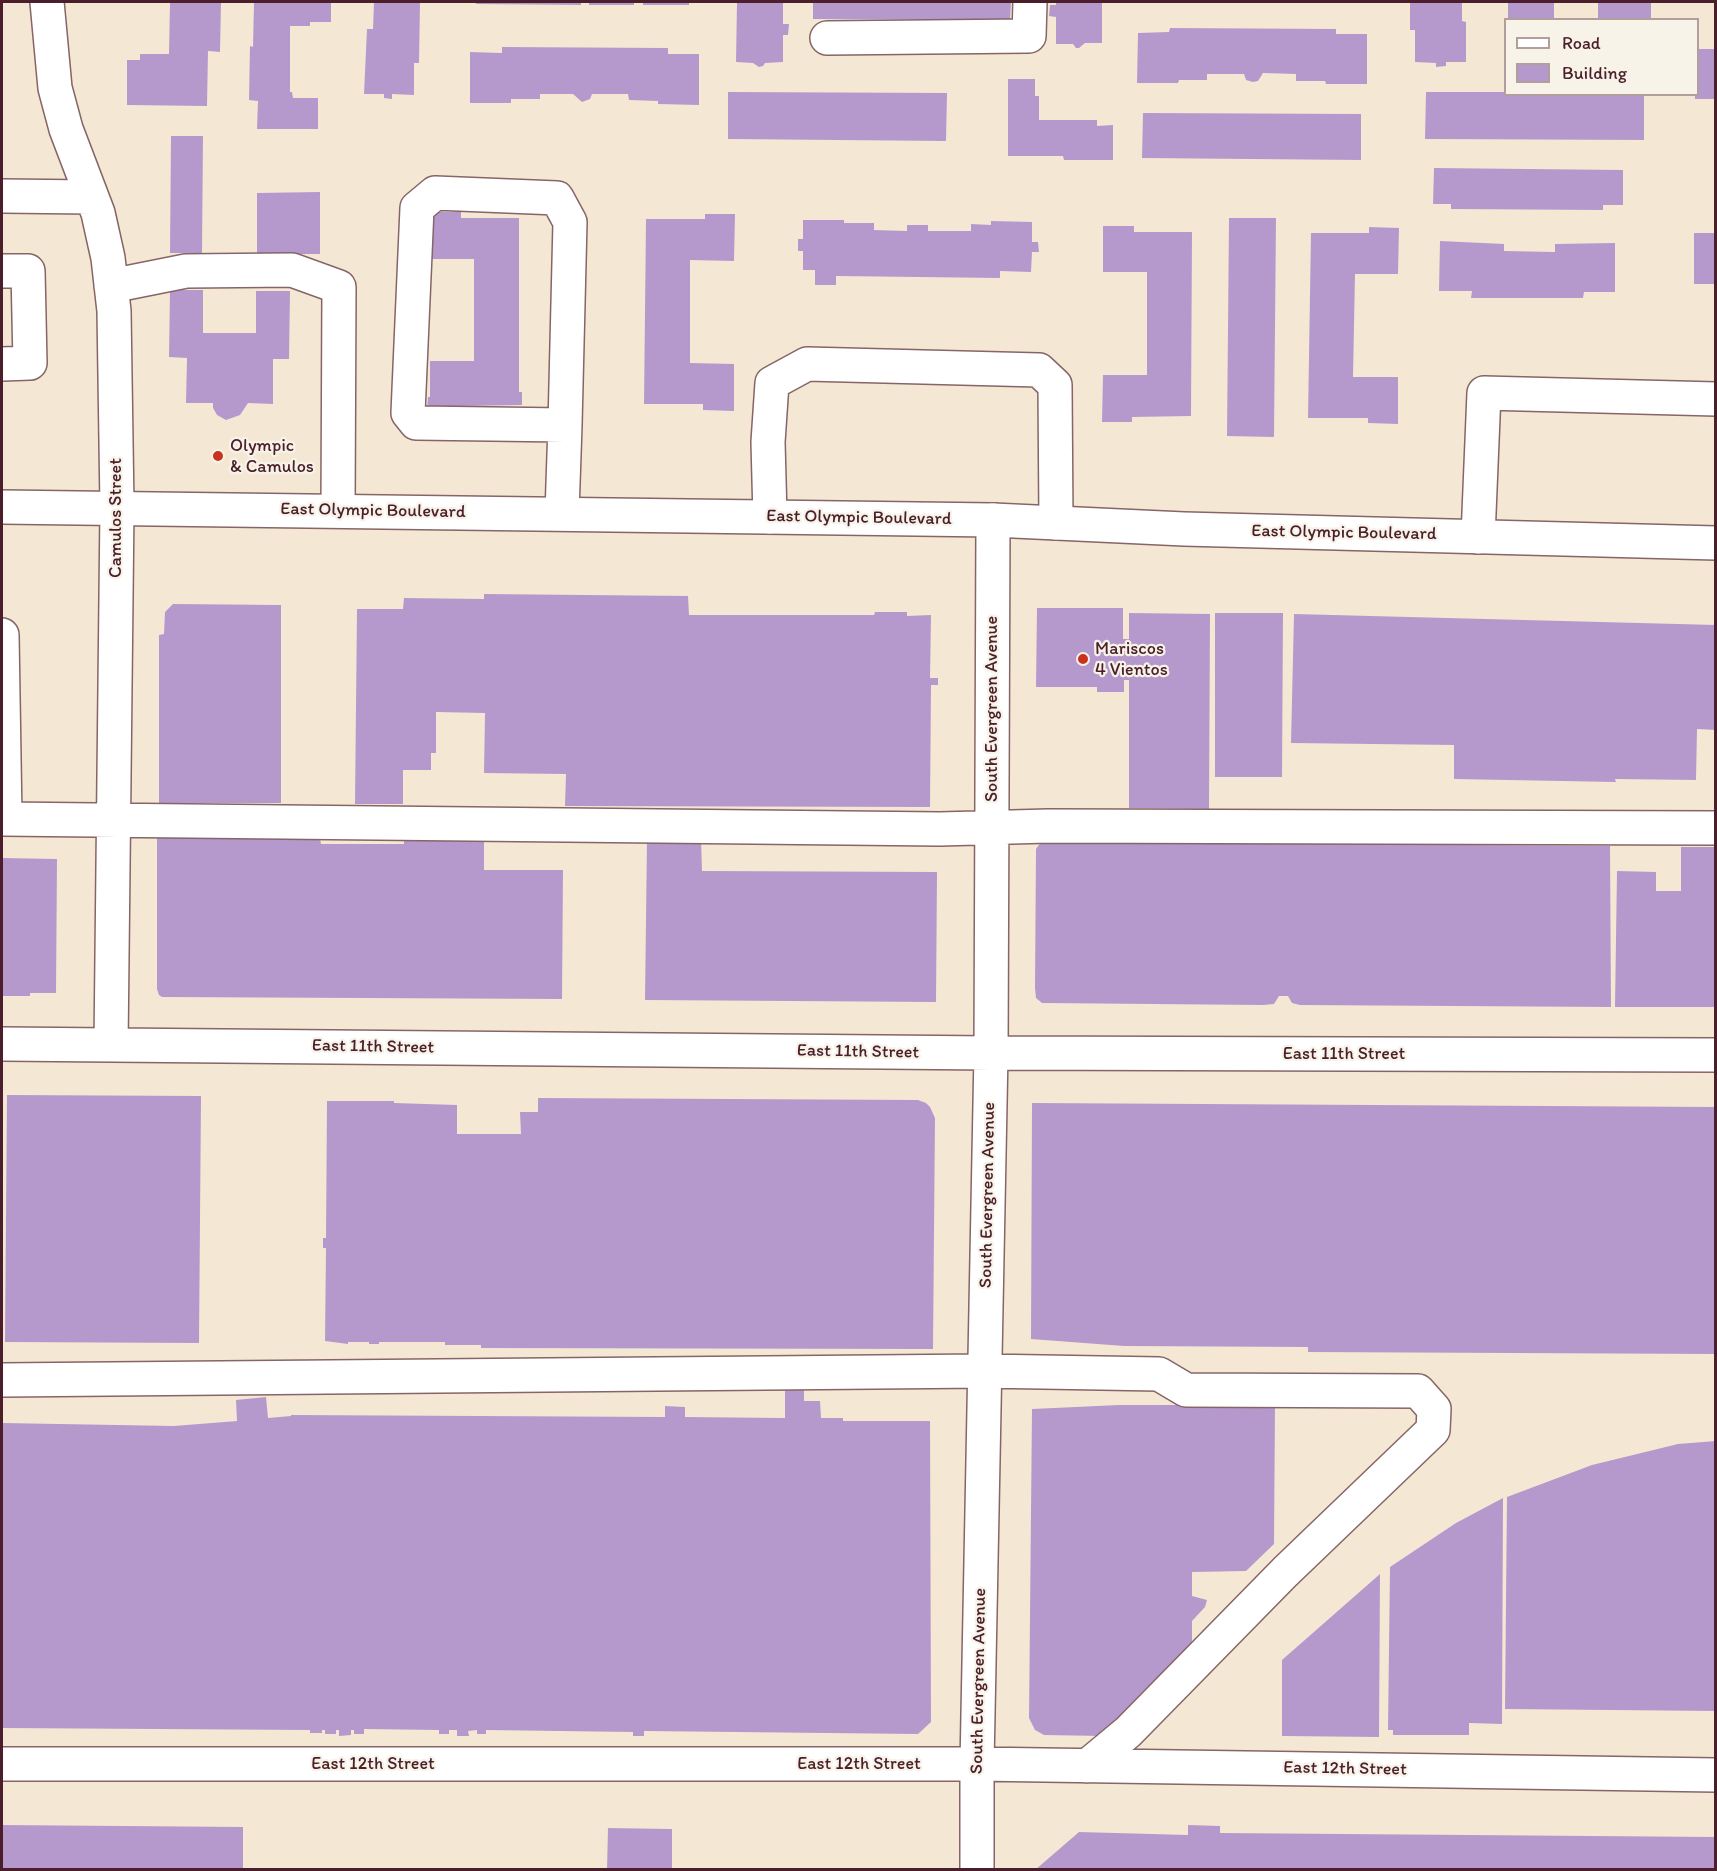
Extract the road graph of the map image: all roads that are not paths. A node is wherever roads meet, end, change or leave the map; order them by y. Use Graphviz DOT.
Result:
graph roads {
  1 [pos="46,2"];
  2 [pos="1030,2"];
  3 [pos="827,38"];
  4 [pos="2,196"];
  5 [pos="91,197"];
  6 [pos="2,271"];
  7 [pos="111,286"];
  8 [pos="2,364"];
  9 [pos="1716,399"];
  10 [pos="565,425"];
  11 [pos="2,507"];
  12 [pos="117,507"];
  13 [pos="338,510"];
  14 [pos="562,513"];
  15 [pos="770,517"];
  16 [pos="993,520"];
  17 [pos="1056,523"];
  18 [pos="1479,537"];
  19 [pos="1716,543"];
  20 [pos="2,635"];
  21 [pos="3,819"];
  22 [pos="114,820"];
  23 [pos="992,827"];
  24 [pos="1716,828"];
  25 [pos="2,1044"];
  26 [pos="111,1045"];
  27 [pos="991,1053"];
  28 [pos="1716,1055"];
  29 [pos="984,1371"];
  30 [pos="2,1380"];
  31 [pos="2,1764"];
  32 [pos="977,1764"];
  33 [pos="1087,1766"];
  34 [pos="1716,1774"];
  35 [pos="977,1869"];
  1 -- 5 [label="street, Camulos Street"];
  2 -- 3 [label="street"];
  4 -- 5 [label="street"];
  5 -- 7 [label="street, Camulos Street"];
  6 -- 8 [label="street"];
  7 -- 12 [label="street, Camulos Street"];
  7 -- 13 [label="street"];
  9 -- 18 [label="street"];
  10 -- 10 [label="street"];
  10 -- 14 [label="street"];
  11 -- 12 [label="street, East Olympic Boulevard"];
  12 -- 13 [label="street, East Olympic Boulevard"];
  12 -- 22 [label="street, Camulos Street"];
  13 -- 14 [label="street, East Olympic Boulevard"];
  14 -- 15 [label="street, East Olympic Boulevard"];
  15 -- 16 [label="street, East Olympic Boulevard"];
  15 -- 17 [label="street"];
  16 -- 17 [label="street, East Olympic Boulevard"];
  16 -- 23 [label="street, South Evergreen Avenue"];
  17 -- 18 [label="street, East Olympic Boulevard"];
  18 -- 19 [label="street, East Olympic Boulevard"];
  20 -- 21 [label="street"];
  21 -- 22 [label="street"];
  22 -- 23 [label="street"];
  22 -- 26 [label="street, Camulos Street"];
  23 -- 24 [label="street"];
  23 -- 27 [label="street, South Evergreen Avenue"];
  25 -- 26 [label="street, East 11th Street"];
  26 -- 27 [label="street, East 11th Street"];
  27 -- 28 [label="street, East 11th Street"];
  27 -- 29 [label="street, South Evergreen Avenue"];
  29 -- 30 [label="street"];
  29 -- 32 [label="street, South Evergreen Avenue"];
  29 -- 33 [label="street"];
  31 -- 32 [label="street, East 12th Street"];
  32 -- 33 [label="street, East 12th Street"];
  32 -- 35 [label="street, South Evergreen Avenue"];
  33 -- 34 [label="street, East 12th Street"];
}
